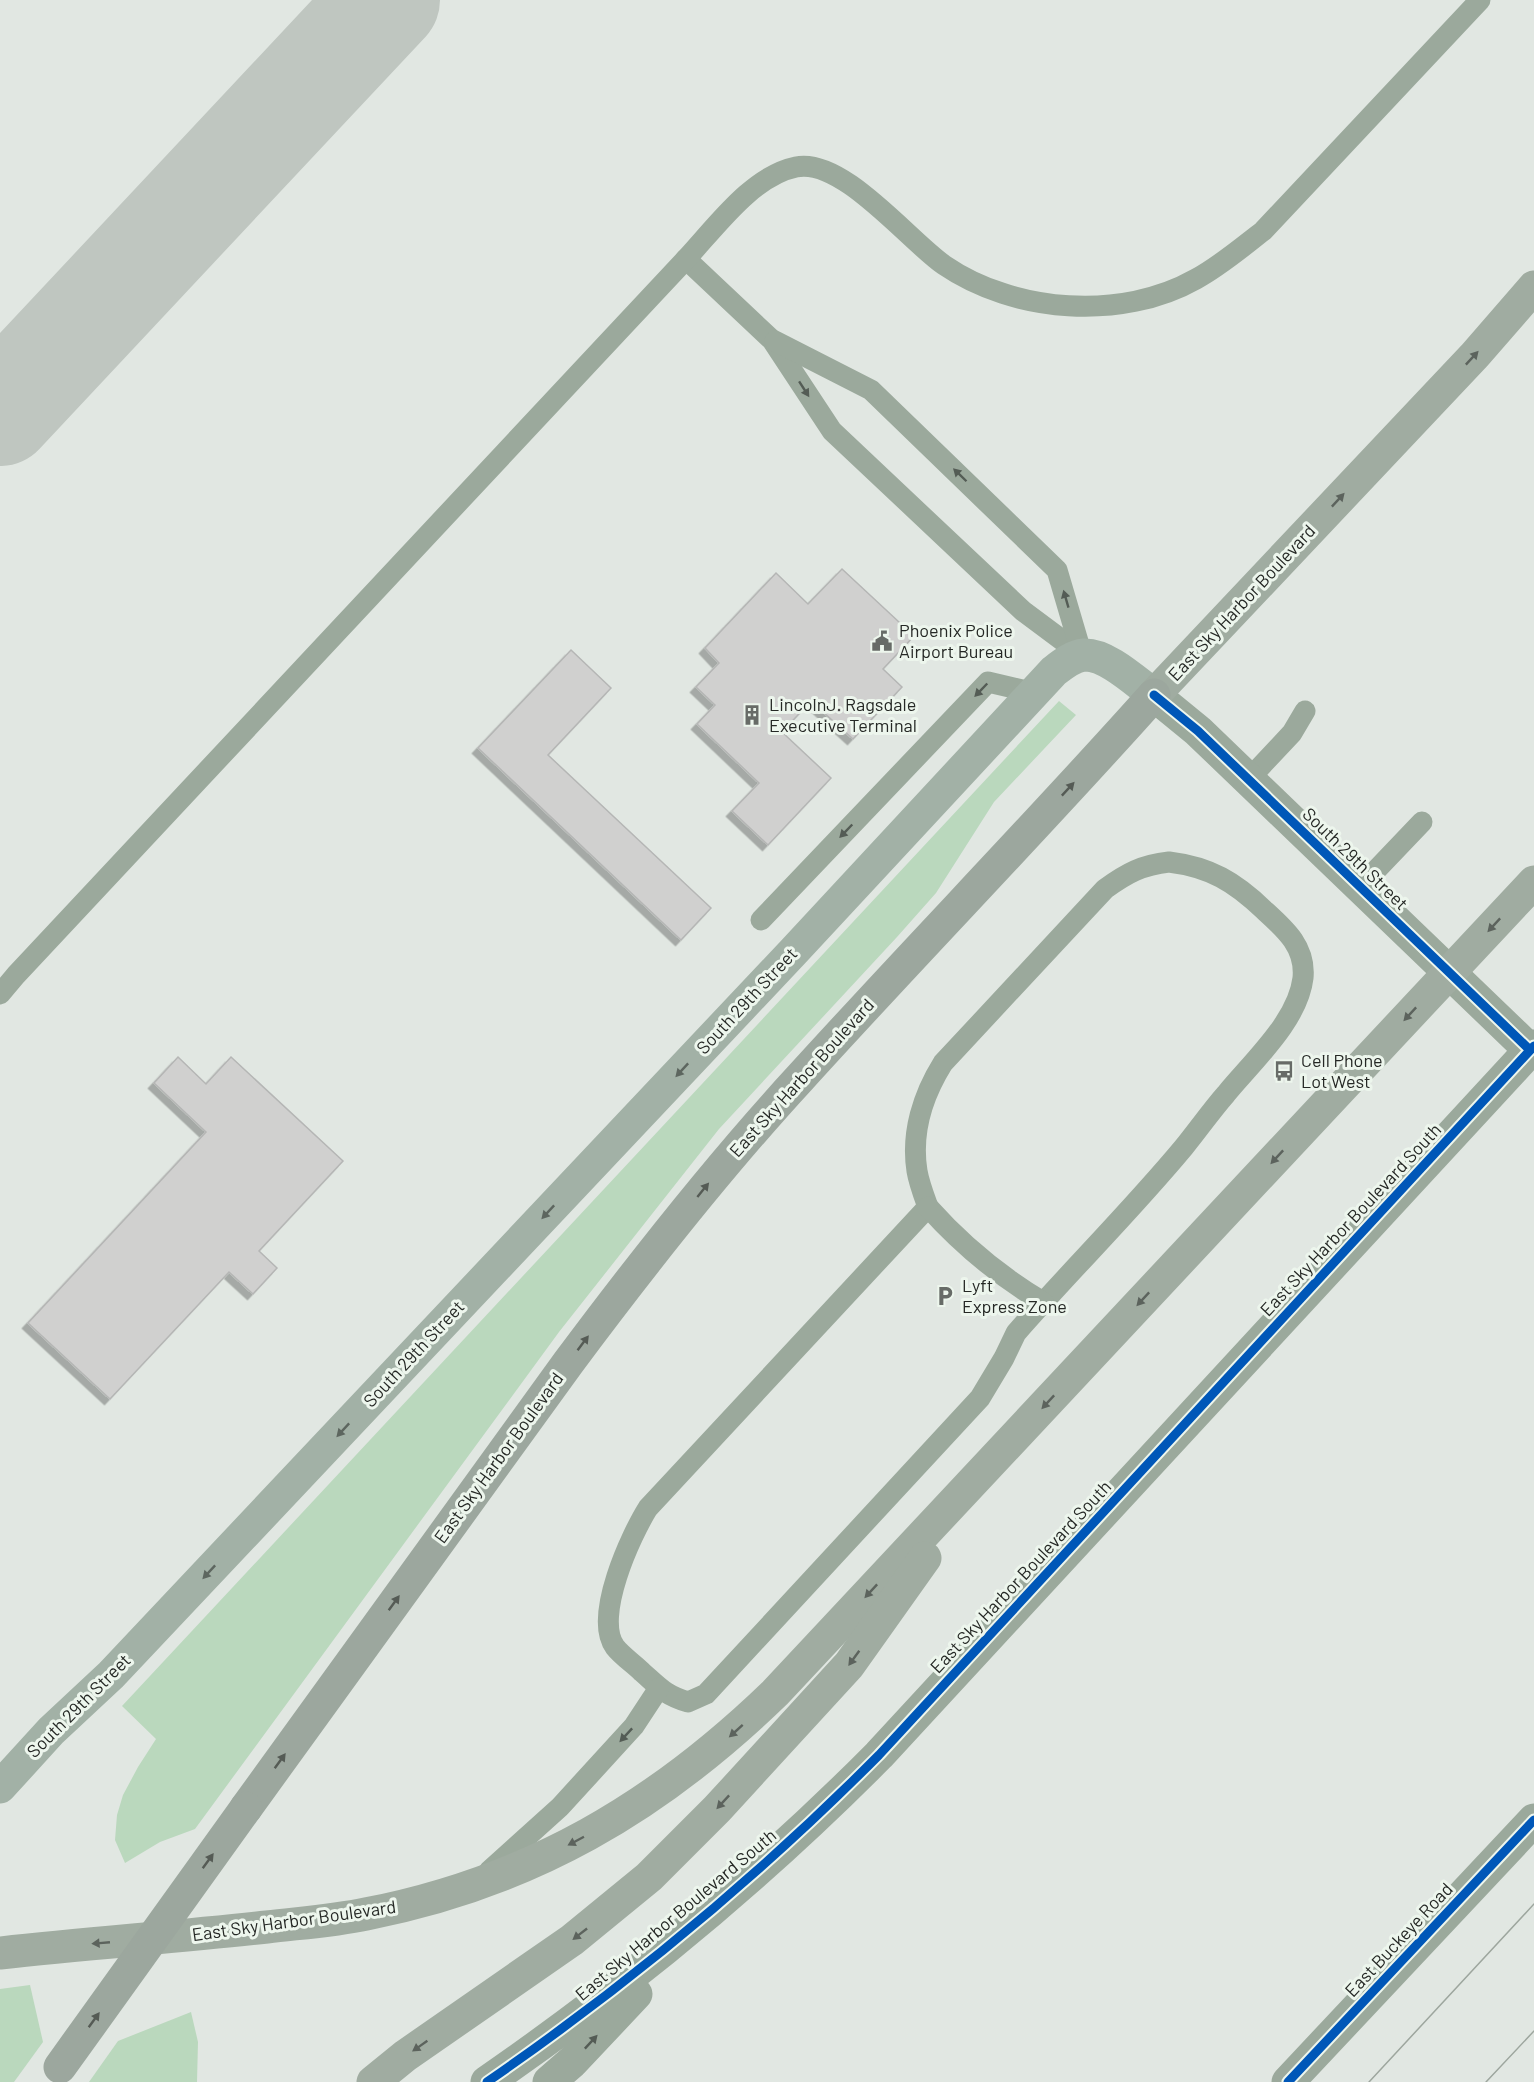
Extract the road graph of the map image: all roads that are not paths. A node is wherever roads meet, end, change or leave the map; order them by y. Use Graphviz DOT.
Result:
graph roads {
  1 [pos="1480,0"];
  2 [pos="686,259"];
  3 [pos="1534,286"];
  4 [pos="772,340"];
  5 [pos="1082,655"];
  6 [pos="1035,693"];
  7 [pos="1154,695"];
  8 [pos="1305,711"];
  9 [pos="1248,780"];
  10 [pos="1422,822"];
  11 [pos="1534,882"];
  12 [pos="1360,886"];
  13 [pos="761,920"];
  14 [pos="1450,972"];
  15 [pos="0,994"];
  16 [pos="1532,1048"];
  17 [pos="928,1207"];
  18 [pos="1043,1302"];
  19 [pos="998,1456"];
  20 [pos="659,1688"];
  21 [pos="0,1786"];
  22 [pos="1534,1820"];
  23 [pos="471,1886"];
  24 [pos="722,1903"];
  25 [pos="0,1953"];
  26 [pos="55,2075"];
  27 [pos="373,2082"];
  28 [pos="487,2082"];
  29 [pos="549,2082"];
  30 [pos="1288,2082"];
  1 -- 2 [label="lane"];
  2 -- 4 [label="lane"];
  2 -- 15 [label="lane"];
  7 -- 3 [label="main road, East Sky Harbor Boulevard, one-way"];
  4 -- 5 [label="lane, one-way"];
  5 -- 4 [label="lane, one-way"];
  5 -- 6 [label="main road, South 29th Street"];
  5 -- 7 [label="main road, South 29th Street"];
  6 -- 13 [label="lane, one-way"];
  6 -- 21 [label="main road, South 29th Street, one-way"];
  7 -- 9 [label="street, South 29th Street"];
  26 -- 7 [label="highway, East Sky Harbor Boulevard, one-way, bridge"];
  8 -- 9 [label="lane"];
  9 -- 12 [label="street, South 29th Street"];
  10 -- 12 [label="lane"];
  11 -- 14 [label="main road, East Sky Harbor Boulevard, one-way"];
  12 -- 14 [label="street, South 29th Street"];
  14 -- 16 [label="street, South 29th Street"];
  14 -- 19 [label="main road, East Sky Harbor Boulevard, one-way"];
  16 -- 24 [label="street, East Sky Harbor Boulevard South"];
  17 -- 18 [label="lane"];
  17 -- 18 [label="lane"];
  17 -- 20 [label="lane"];
  18 -- 20 [label="lane"];
  19 -- 23 [label="main road, East Sky Harbor Boulevard, one-way"];
  19 -- 27 [label="main road, one-way"];
  20 -- 23 [label="lane, one-way"];
  22 -- 30 [label="street, East Buckeye Road"];
  23 -- 25 [label="main road, East Sky Harbor Boulevard, one-way"];
  24 -- 28 [label="street, East Sky Harbor Boulevard South"];
  29 -- 24 [label="street, one-way"];
}
